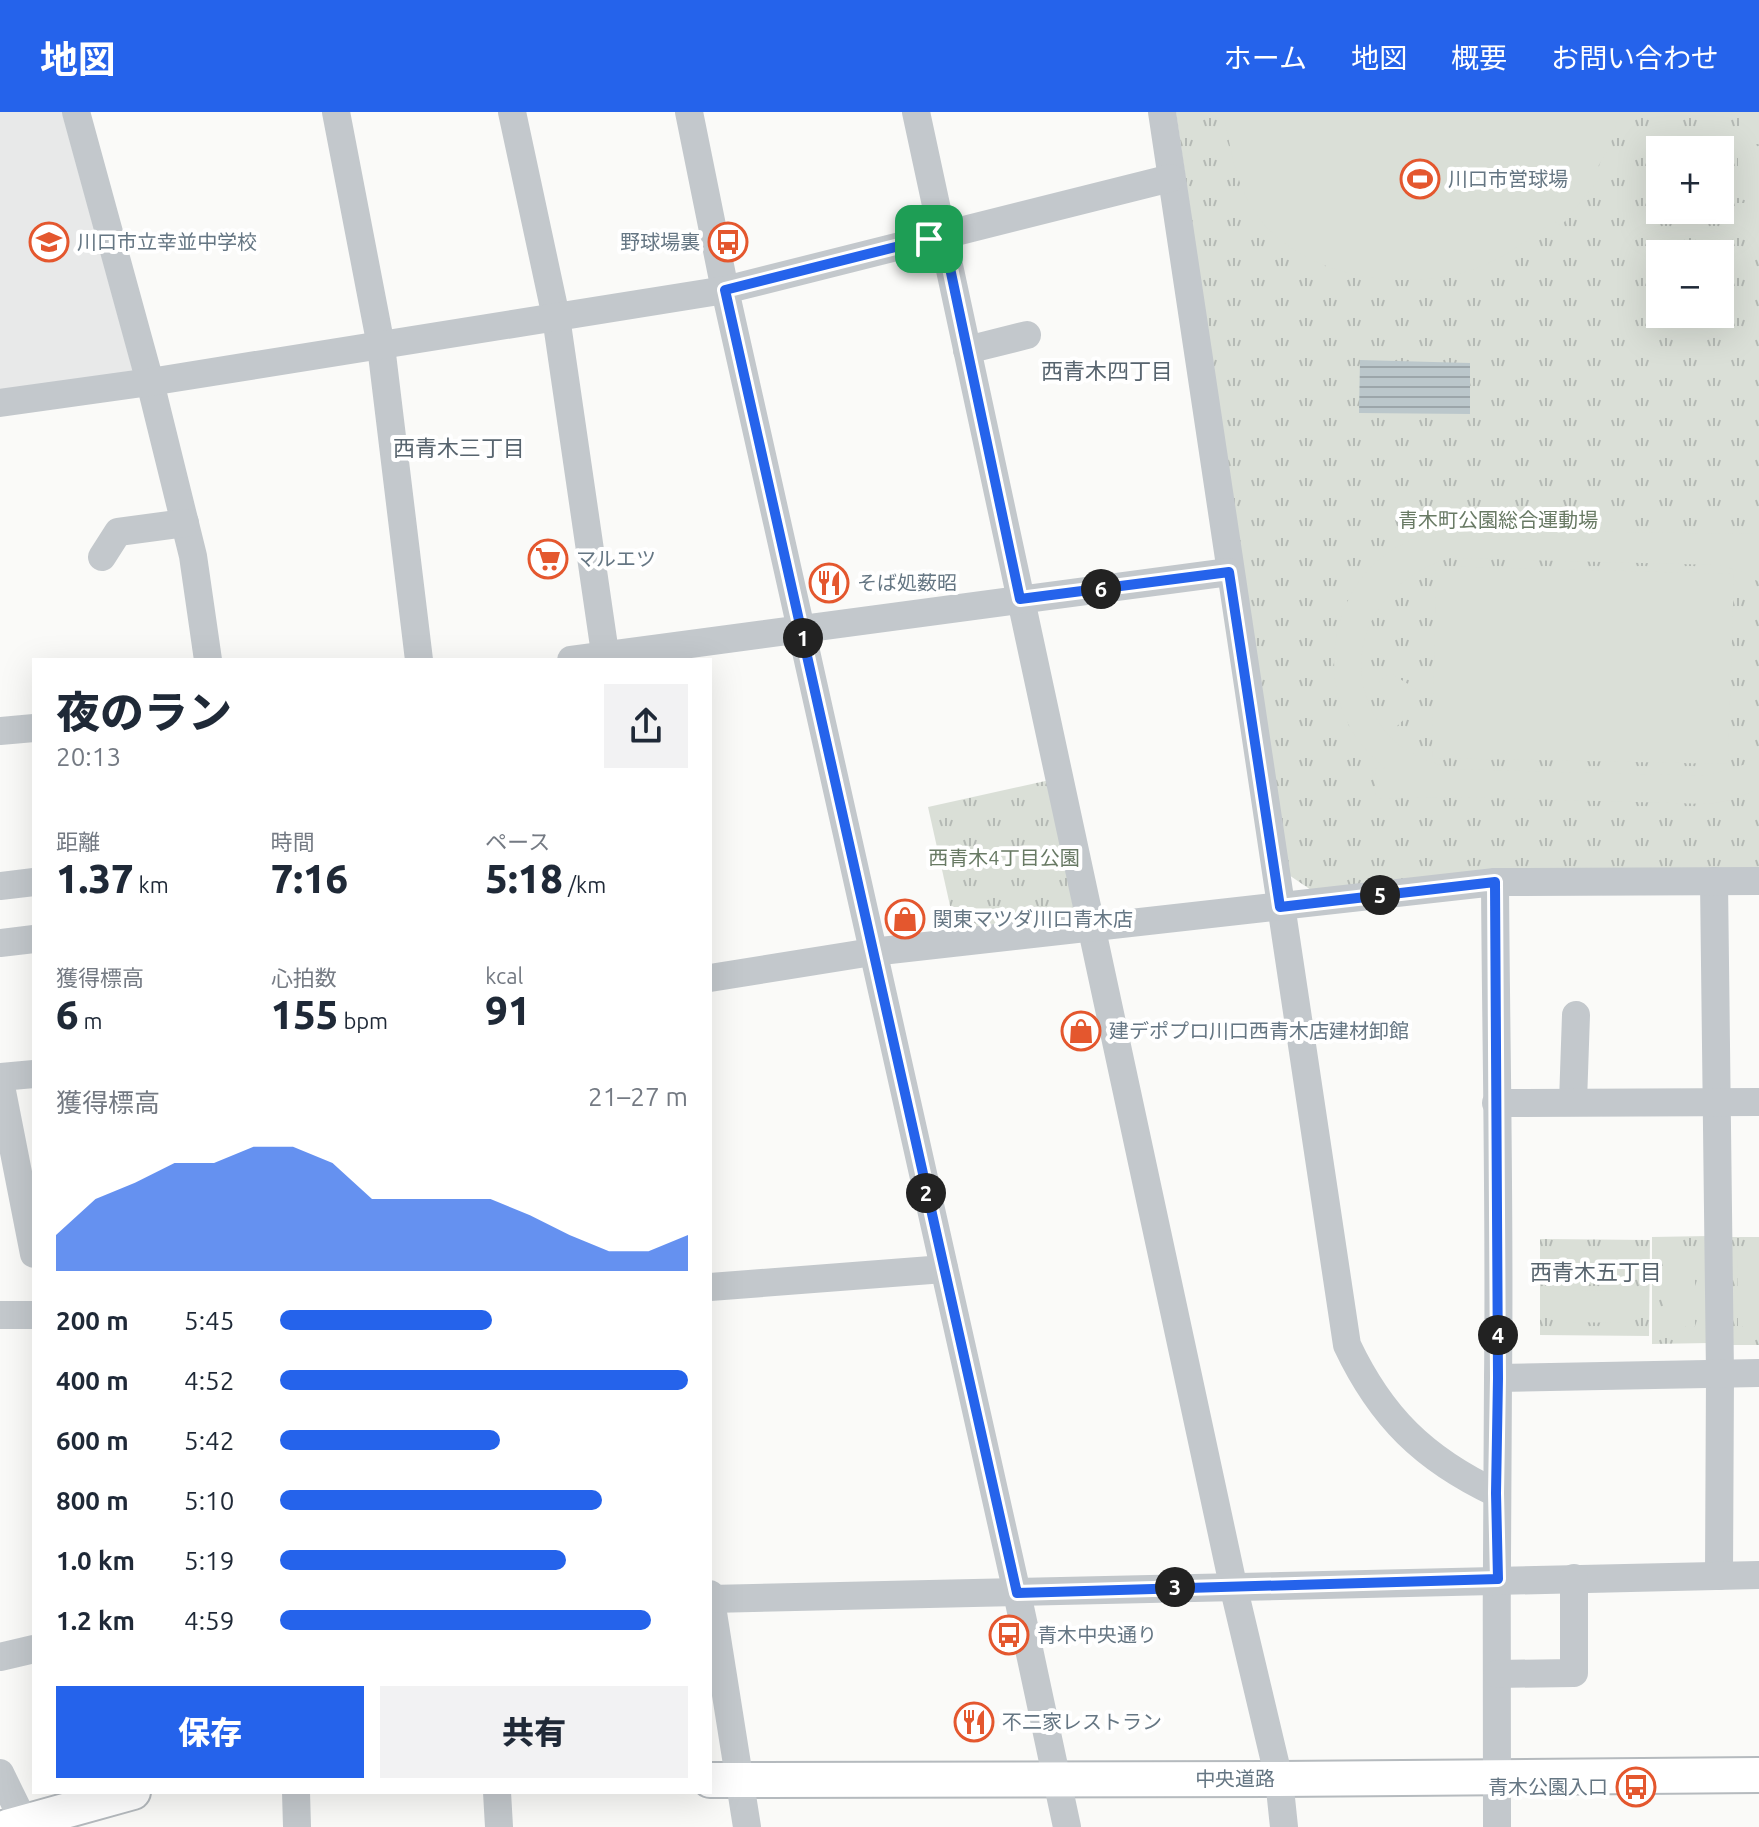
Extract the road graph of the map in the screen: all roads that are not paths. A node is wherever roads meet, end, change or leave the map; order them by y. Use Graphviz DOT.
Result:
graph roads {
  1 [pos="336,112"];
  2 [pos="512,112"];
  3 [pos="689,112"];
  4 [pos="916,112"];
  5 [pos="1162,112"];
  6 [pos="80,113"];
  7 [pos="1171,178"];
  8 [pos="943,235"];
  9 [pos="725,290"];
  10 [pos="556,317"];
  11 [pos="1027,335"];
  12 [pos="381,346"];
  13 [pos="967,350"];
  14 [pos="150,382"];
  15 [pos="0,403"];
  16 [pos="185,523"];
  17 [pos="102,557"];
  18 [pos="1229,572"];
  19 [pos="1020,599"];
  20 [pos="801,627"];
  21 [pos="208,658"];
  22 [pos="419,658"];
  23 [pos="606,658"];
  24 [pos="32,728"];
  25 [pos="0,731"];
  26 [pos="1714,881"];
  27 [pos="1759,881"];
  28 [pos="32,882"];
  29 [pos="1495,882"];
  30 [pos="0,886"];
  31 [pos="1280,907"];
  32 [pos="1093,927"];
  33 [pos="32,939"];
  34 [pos="0,943"];
  35 [pos="872,952"];
  36 [pos="712,978"];
  37 [pos="1576,1015"];
  38 [pos="32,1074"];
  39 [pos="0,1079"];
  40 [pos="1573,1102"];
  41 [pos="1717,1102"];
  42 [pos="1759,1102"];
  43 [pos="1496,1103"];
  44 [pos="32,1244"];
  45 [pos="944,1269"];
  46 [pos="712,1287"];
  47 [pos="0,1315"];
  48 [pos="32,1315"];
  49 [pos="1759,1373"];
  50 [pos="1720,1374"];
  51 [pos="1498,1378"];
  52 [pos="1496,1493"];
  53 [pos="1759,1575"];
  54 [pos="1719,1576"];
  55 [pos="1574,1578"];
  56 [pos="1498,1579"];
  57 [pos="1233,1585"];
  58 [pos="1017,1593"];
  59 [pos="712,1597"];
  60 [pos="712,1621"];
  61 [pos="32,1649"];
  62 [pos="0,1657"];
  63 [pos="1497,1674"];
  64 [pos="0,1773"];
  65 [pos="1759,1775"];
  66 [pos="1496,1777"];
  67 [pos="1057,1779"];
  68 [pos="1279,1779"];
  69 [pos="725,1780"];
  70 [pos="126,1794"];
  71 [pos="296,1794"];
  72 [pos="497,1794"];
  73 [pos="23,1824"];
  74 [pos="297,1827"];
  75 [pos="499,1827"];
  76 [pos="747,1827"];
  77 [pos="1067,1827"];
  78 [pos="1284,1827"];
  79 [pos="1497,1827"];
  1 -- 12 [label="street"];
  2 -- 10 [label="street"];
  3 -- 9 [label="street"];
  4 -- 8 [label="street"];
  5 -- 7 [label="street"];
  6 -- 14 [label="street"];
  7 -- 8 [label="street"];
  7 -- 18 [label="street"];
  8 -- 9 [label="street"];
  8 -- 13 [label="street"];
  9 -- 10 [label="street"];
  9 -- 20 [label="street"];
  10 -- 12 [label="street"];
  10 -- 23 [label="street"];
  11 -- 13 [label="street"];
  12 -- 14 [label="street"];
  12 -- 22 [label="street"];
  13 -- 19 [label="street"];
  14 -- 15 [label="street"];
  14 -- 16 [label="street"];
  16 -- 17 [label="street"];
  16 -- 21 [label="street"];
  18 -- 19 [label="street"];
  18 -- 31 [label="street"];
  19 -- 20 [label="street"];
  19 -- 32 [label="street"];
  20 -- 23 [label="street"];
  20 -- 35 [label="street"];
  24 -- 25 [label="street"];
  26 -- 27 [label="street"];
  26 -- 29 [label="street"];
  26 -- 41 [label="street"];
  28 -- 30 [label="street"];
  29 -- 31 [label="street"];
  29 -- 43 [label="street"];
  31 -- 32 [label="street"];
  31 -- 52 [label="street"];
  32 -- 35 [label="street"];
  32 -- 57 [label="street"];
  33 -- 34 [label="street"];
  35 -- 36 [label="street"];
  35 -- 45 [label="street"];
  37 -- 40 [label="street"];
  38 -- 39 [label="street"];
  39 -- 44 [label="street"];
  40 -- 41 [label="street"];
  40 -- 43 [label="street"];
  41 -- 42 [label="street"];
  41 -- 50 [label="street"];
  43 -- 51 [label="street"];
  45 -- 46 [label="street"];
  45 -- 58 [label="street"];
  47 -- 48 [label="street"];
  49 -- 50 [label="street"];
  50 -- 51 [label="street"];
  50 -- 54 [label="street"];
  51 -- 52 [label="street"];
  52 -- 56 [label="street"];
  53 -- 54 [label="street"];
  54 -- 55 [label="street"];
  55 -- 56 [label="street"];
  55 -- 63 [label="street"];
  56 -- 57 [label="street"];
  56 -- 63 [label="street"];
  57 -- 58 [label="street"];
  57 -- 68 [label="street"];
  58 -- 59 [label="street"];
  58 -- 67 [label="street"];
  60 -- 69 [label="street"];
  61 -- 62 [label="street"];
  63 -- 66 [label="street"];
  64 -- 73 [label="street"];
  65 -- 66 [label="main road, 中央道路"];
  66 -- 68 [label="main road, 中央道路"];
  66 -- 79 [label="street"];
  67 -- 68 [label="main road, 中央道路"];
  67 -- 69 [label="main road, 中央道路"];
  67 -- 77 [label="street"];
  68 -- 78 [label="street"];
  69 -- 76 [label="street"];
  70 -- 73 [label="main road"];
  71 -- 74 [label="street"];
  72 -- 75 [label="street"];
}
